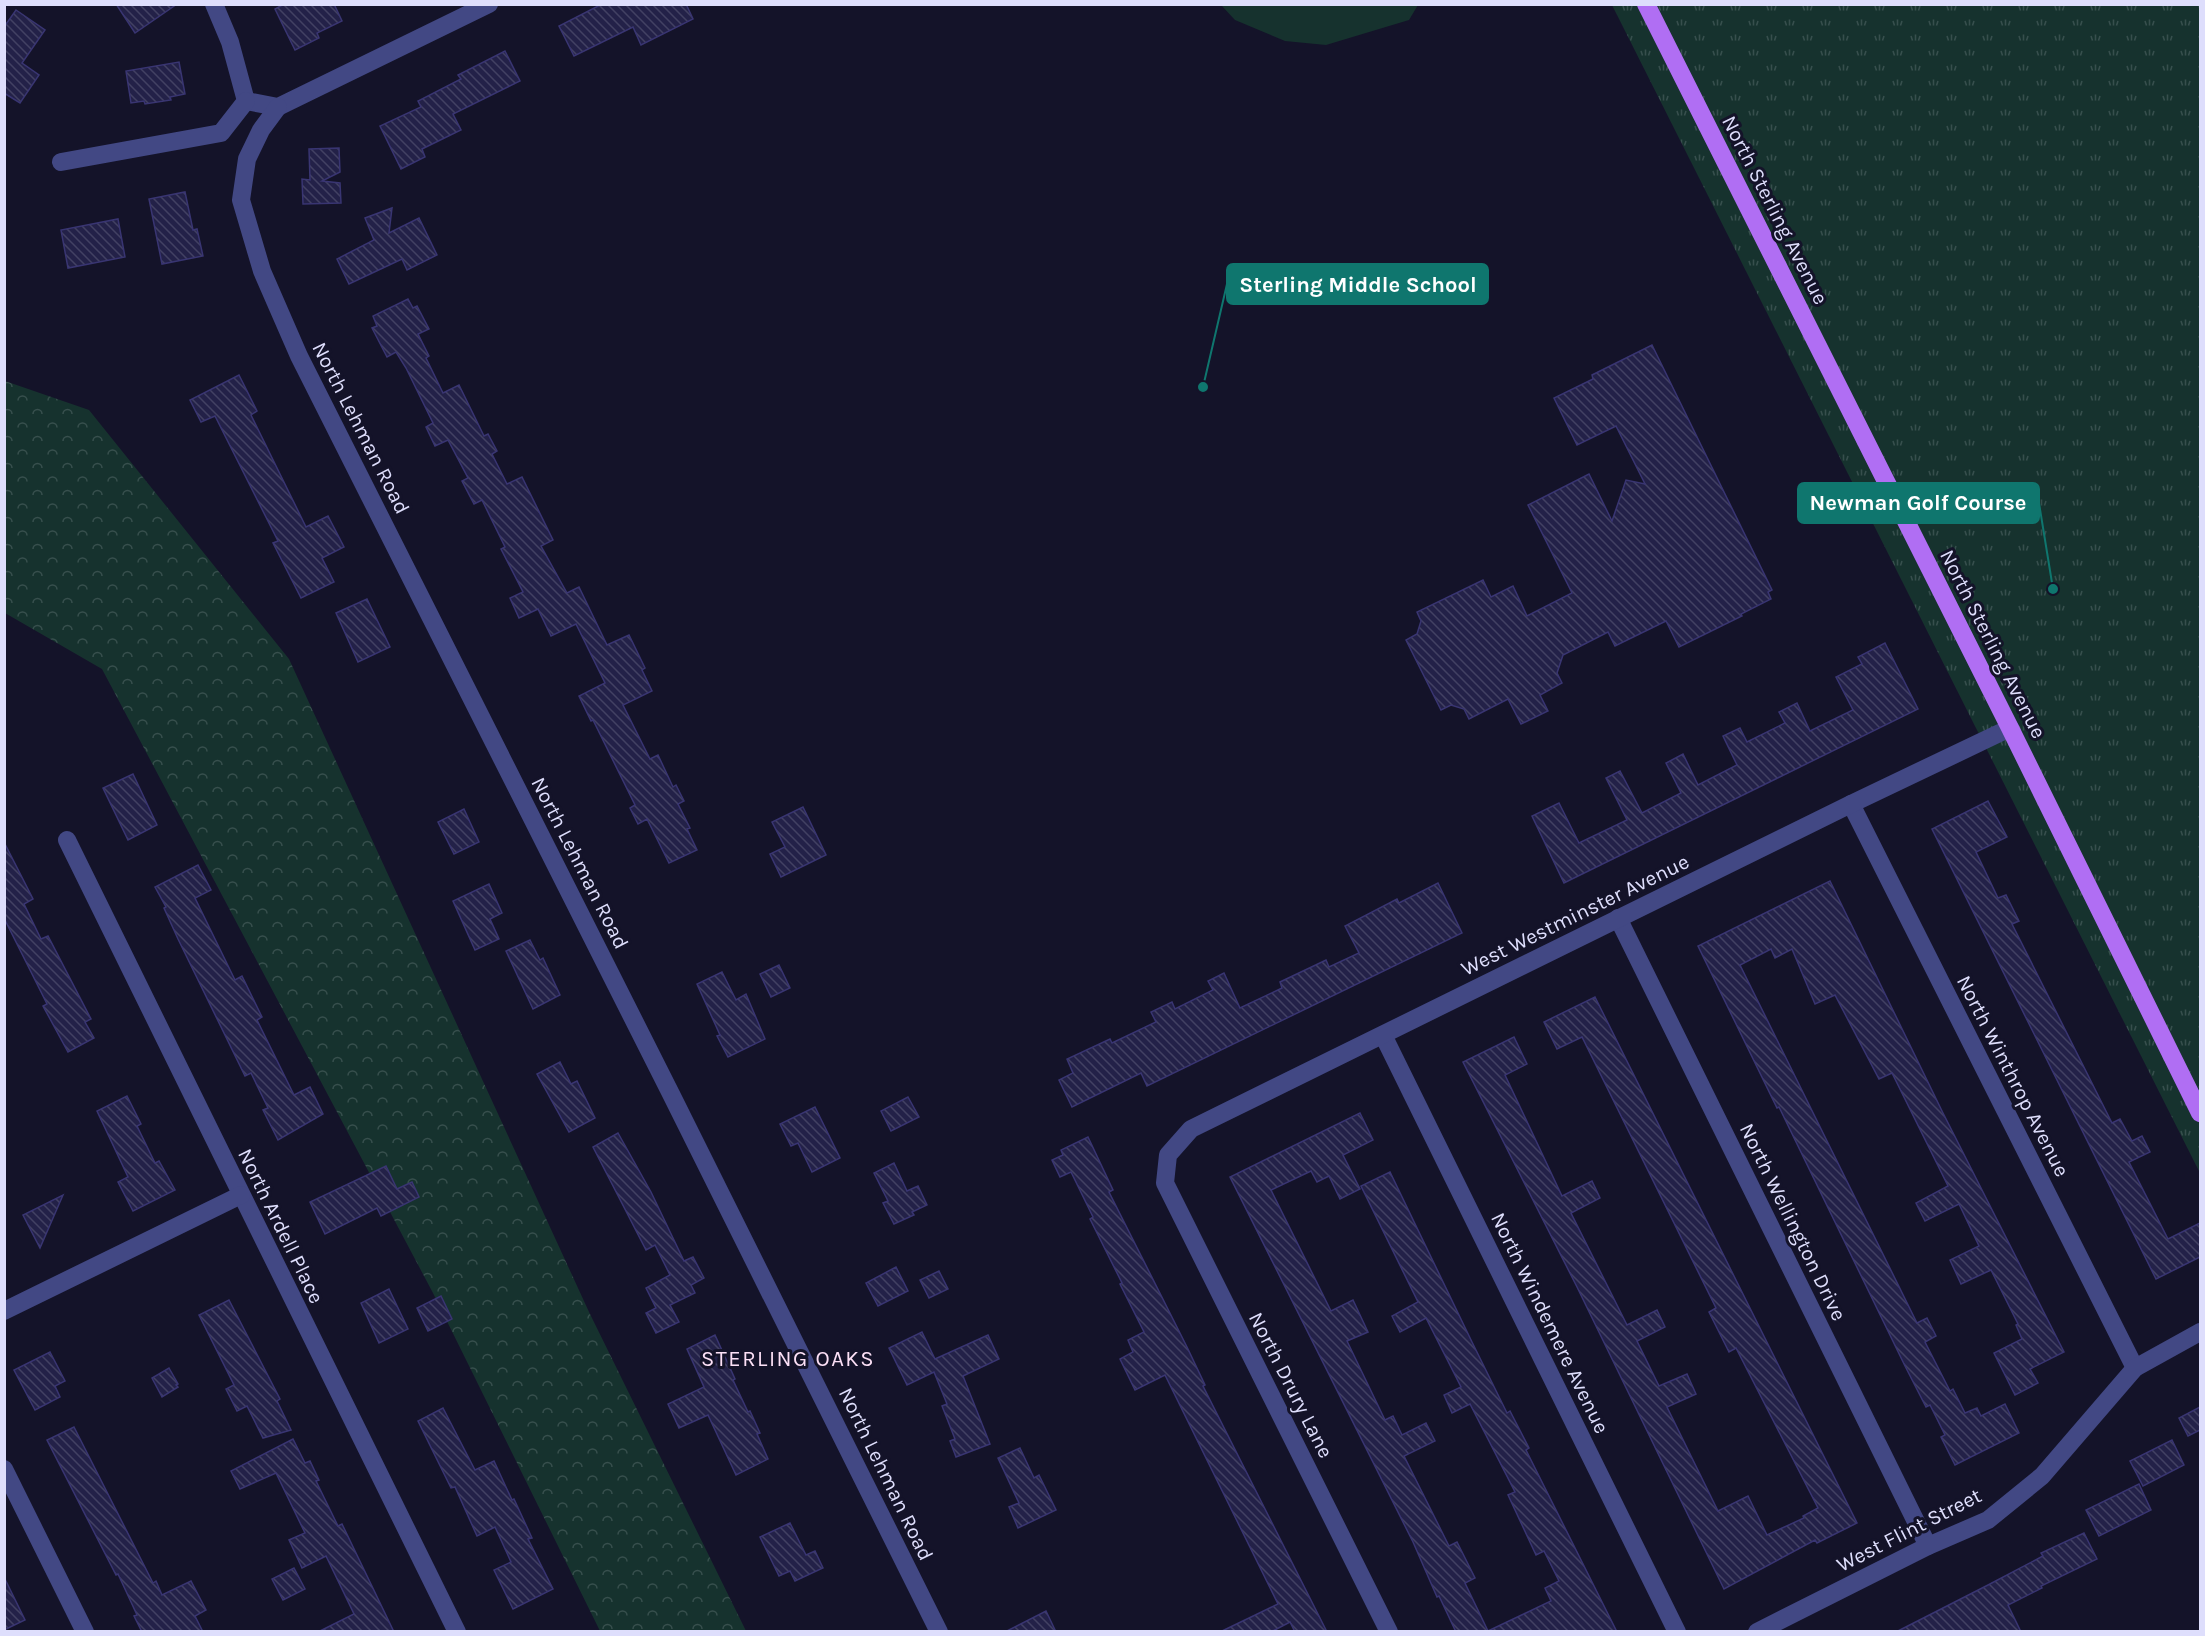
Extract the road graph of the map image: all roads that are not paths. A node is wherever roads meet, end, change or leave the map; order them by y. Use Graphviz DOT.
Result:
graph roads {
  1 [pos="214,4"];
  2 [pos="489,4"];
  3 [pos="1646,4"];
  4 [pos="246,101"];
  5 [pos="278,107"];
  6 [pos="61,162"];
  7 [pos="2010,728"];
  8 [pos="1851,804"];
  9 [pos="67,840"];
  10 [pos="1618,918"];
  11 [pos="1383,1035"];
  12 [pos="2200,1113"];
  13 [pos="1168,1155"];
  14 [pos="241,1195"];
  15 [pos="4,1311"];
  16 [pos="2200,1332"];
  17 [pos="2134,1368"];
  18 [pos="4,1469"];
  19 [pos="1928,1546"];
  20 [pos="85,1632"];
  21 [pos="457,1632"];
  22 [pos="939,1632"];
  23 [pos="1389,1632"];
  24 [pos="1677,1632"];
  25 [pos="1757,1632"];
  1 -- 4 [label="street"];
  2 -- 5 [label="street"];
  3 -- 7 [label="main road, North Sterling Avenue"];
  4 -- 5 [label="street"];
  4 -- 6 [label="street"];
  5 -- 22 [label="street, North Lehman Road"];
  7 -- 8 [label="street, West Westminster Avenue"];
  7 -- 12 [label="main road, North Sterling Avenue"];
  8 -- 10 [label="street, West Westminster Avenue"];
  8 -- 17 [label="street, North Winthrop Avenue"];
  9 -- 14 [label="street, North Ardell Place"];
  10 -- 11 [label="street, West Westminster Avenue"];
  10 -- 19 [label="street, North Wellington Drive"];
  11 -- 13 [label="street, West Westminster Avenue"];
  11 -- 24 [label="street, North Windemere Avenue"];
  13 -- 23 [label="street, North Drury Lane"];
  14 -- 15 [label="street"];
  14 -- 21 [label="street, North Ardell Place"];
  16 -- 17 [label="street, West Flint Street"];
  17 -- 19 [label="street, West Flint Street"];
  18 -- 20 [label="street"];
  19 -- 25 [label="street, West Flint Street"];
}
